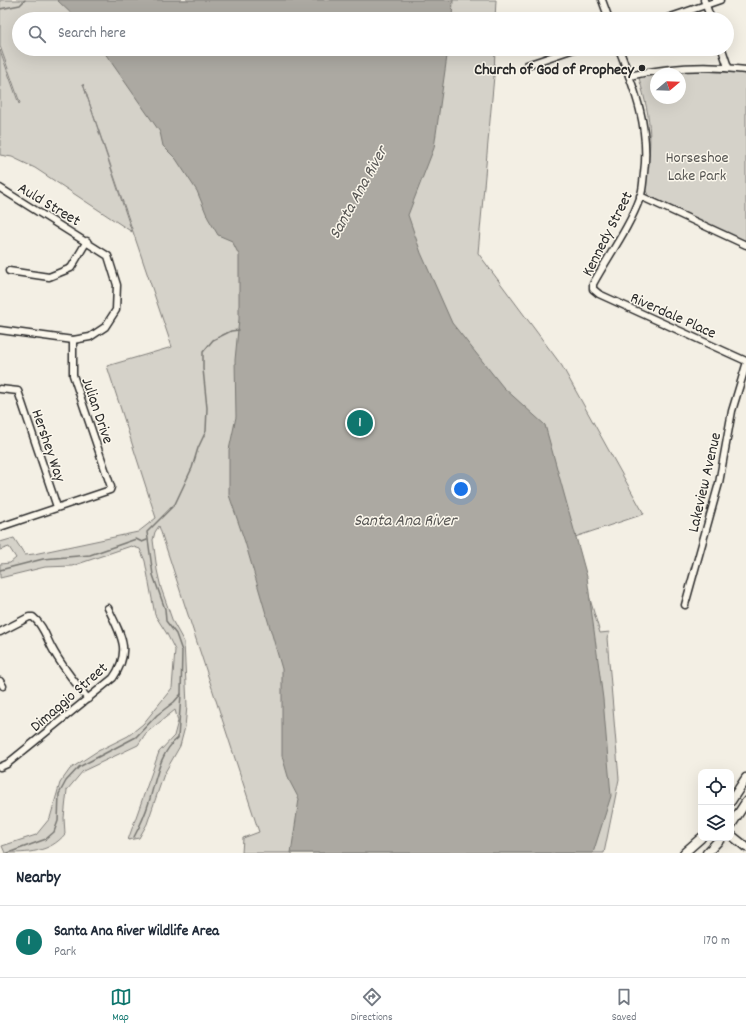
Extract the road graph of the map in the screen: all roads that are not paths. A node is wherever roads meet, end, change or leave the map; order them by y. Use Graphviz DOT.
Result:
graph roads {
  1 [pos="602,0"];
  2 [pos="720,0"];
  3 [pos="705,2"];
  4 [pos="606,12"];
  5 [pos="681,12"];
  6 [pos="709,12"];
  7 [pos="553,56"];
  8 [pos="622,56"];
  9 [pos="724,56"];
  10 [pos="527,65"];
  11 [pos="728,67"];
  12 [pos="746,70"];
  13 [pos="629,76"];
  14 [pos="0,188"];
  15 [pos="640,196"];
  16 [pos="87,241"];
  17 [pos="746,245"];
  18 [pos="9,271"];
  19 [pos="593,289"];
  20 [pos="0,330"];
  21 [pos="73,340"];
  22 [pos="746,361"];
  23 [pos="746,365"];
  24 [pos="0,389"];
  25 [pos="57,507"];
  26 [pos="0,527"];
  27 [pos="685,605"];
  28 [pos="108,608"];
  29 [pos="0,632"];
  30 [pos="88,699"];
  31 [pos="0,767"];
  32 [pos="746,778"];
  33 [pos="734,796"];
  34 [pos="746,802"];
  35 [pos="734,820"];
  36 [pos="734,837"];
  37 [pos="698,841"];
  38 [pos="719,841"];
  39 [pos="746,846"];
  40 [pos="684,853"];
  41 [pos="707,853"];
  1 -- 4 [label="street"];
  2 -- 3 [label="street"];
  3 -- 5 [label="street"];
  3 -- 6 [label="street"];
  7 -- 10 [label="street"];
  8 -- 13 [label="street, Kennedy Street"];
  9 -- 11 [label="street"];
  11 -- 12 [label="street"];
  11 -- 13 [label="street"];
  13 -- 15 [label="street, Kennedy Street"];
  14 -- 16 [label="street, Auld Street"];
  15 -- 17 [label="street"];
  15 -- 19 [label="street, Kennedy Street"];
  16 -- 18 [label="street"];
  16 -- 21 [label="street, Auld Street"];
  19 -- 22 [label="street, Riverdale Place"];
  20 -- 21 [label="street"];
  21 -- 25 [label="street, Julian Drive"];
  23 -- 27 [label="street, Lakeview Avenue"];
  24 -- 25 [label="street, Hershey Way"];
  25 -- 26 [label="street"];
  28 -- 30 [label="street, Dimaggio Street"];
  29 -- 30 [label="street"];
  30 -- 31 [label="street, Dimaggio Street"];
  32 -- 33 [label="main road"];
  34 -- 35 [label="main road"];
  36 -- 39 [label="main road"];
  37 -- 40 [label="main road"];
  38 -- 41 [label="main road"];
}
